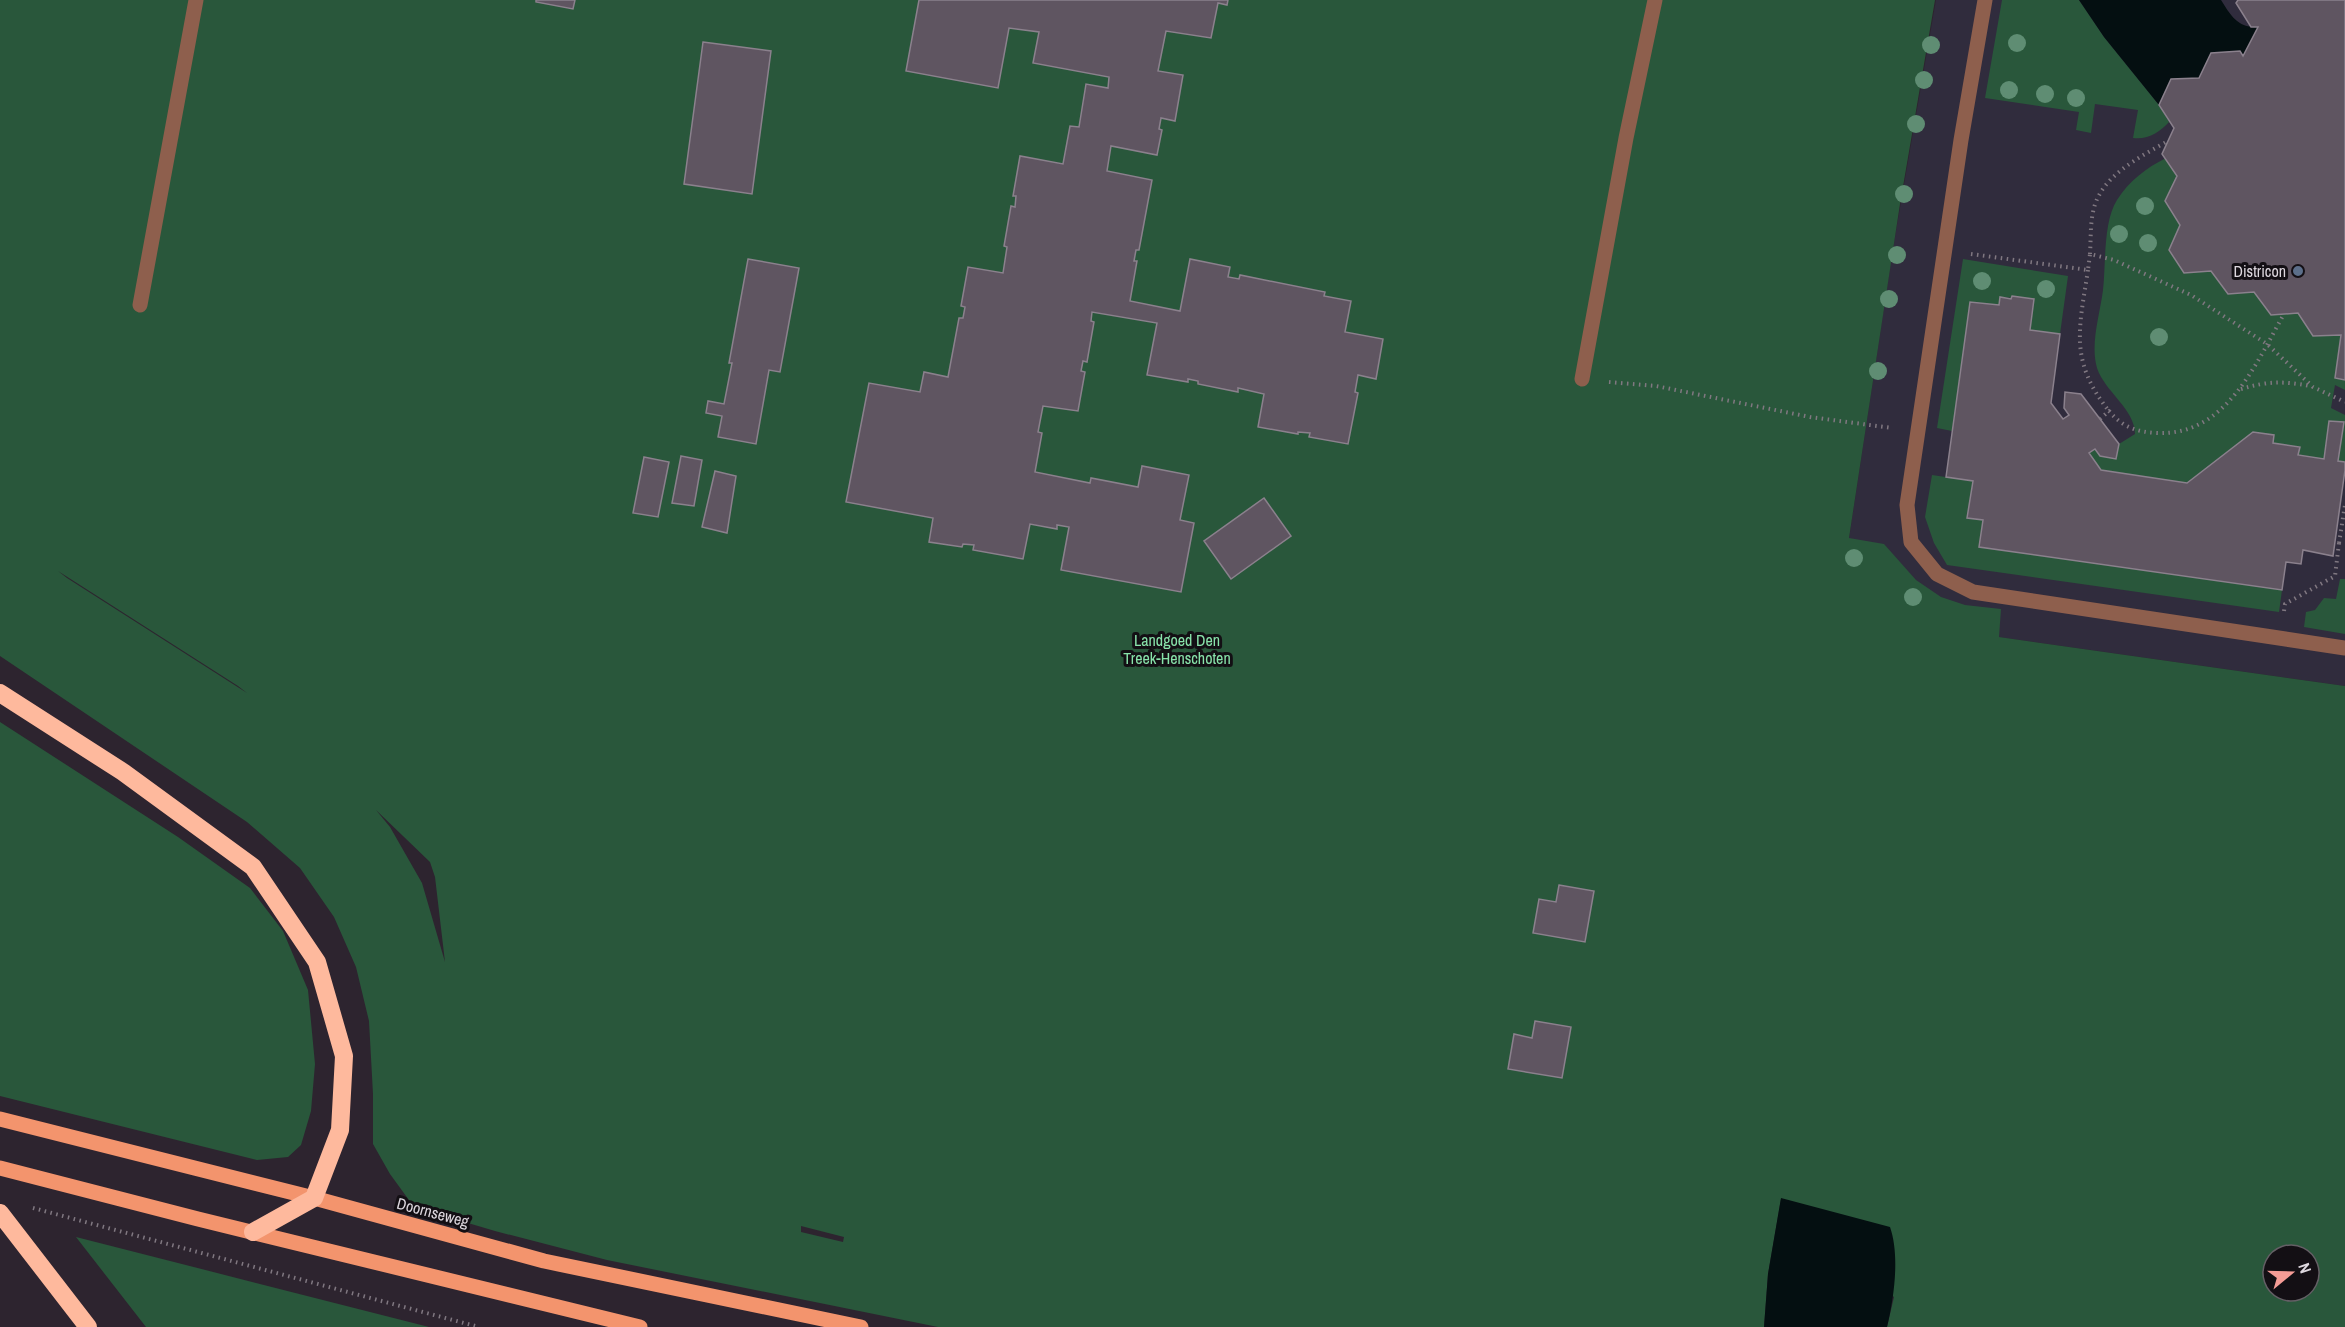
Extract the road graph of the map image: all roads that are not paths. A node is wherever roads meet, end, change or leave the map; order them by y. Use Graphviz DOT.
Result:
graph roads {
  1 [pos="196,0"];
  2 [pos="1655,0"];
  3 [pos="1985,0"];
  4 [pos="140,305"];
  5 [pos="1582,379"];
  6 [pos="2345,648"];
  7 [pos="0,693"];
  8 [pos="0,1119"];
  9 [pos="0,1168"];
  10 [pos="314,1198"];
  11 [pos="0,1213"];
  12 [pos="253,1232"];
  13 [pos="88,1327"];
  14 [pos="640,1327"];
  15 [pos="861,1327"];
  1 -- 4 [label="lane"];
  2 -- 5 [label="lane"];
  3 -- 6 [label="lane"];
  7 -- 10 [label="highway"];
  8 -- 10 [label="main road, Doornseweg"];
  9 -- 12 [label="main road"];
  10 -- 12 [label="highway"];
  10 -- 15 [label="main road, Doornseweg"];
  11 -- 13 [label="highway"];
  12 -- 14 [label="main road"];
}
